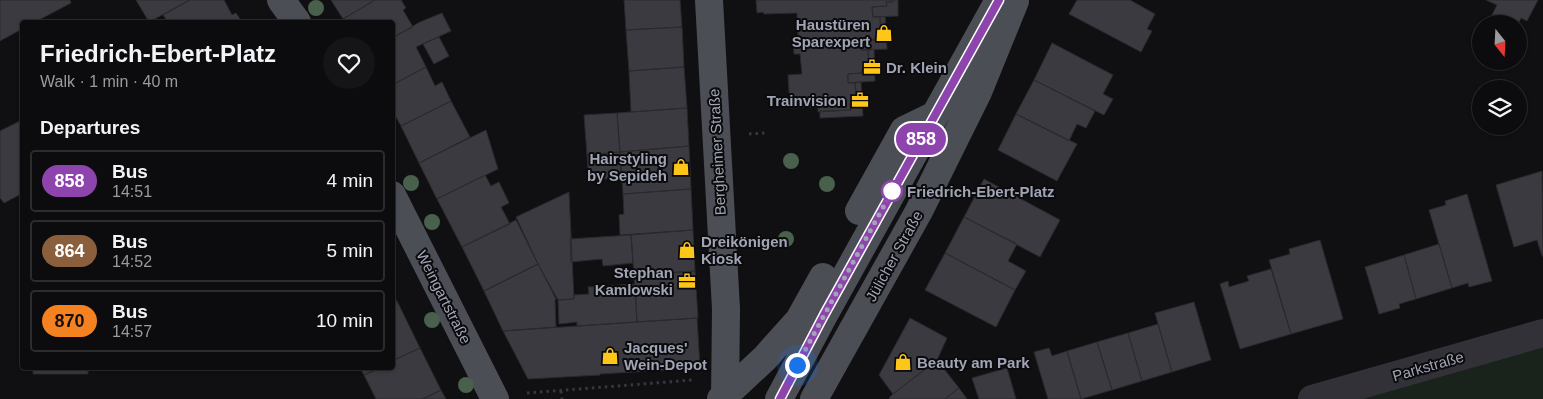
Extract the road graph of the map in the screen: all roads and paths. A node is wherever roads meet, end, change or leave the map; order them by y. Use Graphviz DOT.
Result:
graph roads {
  1 [pos="281,0"];
  2 [pos="709,0"];
  3 [pos="999,0"];
  4 [pos="1016,0"];
  5 [pos="296,20"];
  6 [pos="935,114"];
  7 [pos="395,200"];
  8 [pos="1543,333"];
  9 [pos="698,380"];
  10 [pos="561,391"];
  11 [pos="507,396"];
  12 [pos="724,398"];
  13 [pos="562,399"];
  14 [pos="780,399"];
  15 [pos="814,399"];
  16 [pos="1312,399"];
  1 -- 5 [label="main road"];
  2 -- 12 [label="main road, Bergheimer Straße"];
  3 -- 6 [label="main road"];
  4 -- 15 [label="main road, Jülicher Straße"];
  6 -- 12 [label="main road"];
  6 -- 14 [label="main road"];
  7 -- 11 [label="main road, Weingartstraße"];
  8 -- 16 [label="street, Parkstraße"];
  9 -- 10 [label="path"];
  10 -- 11 [label="path"];
  10 -- 13 [label="path"];
}
